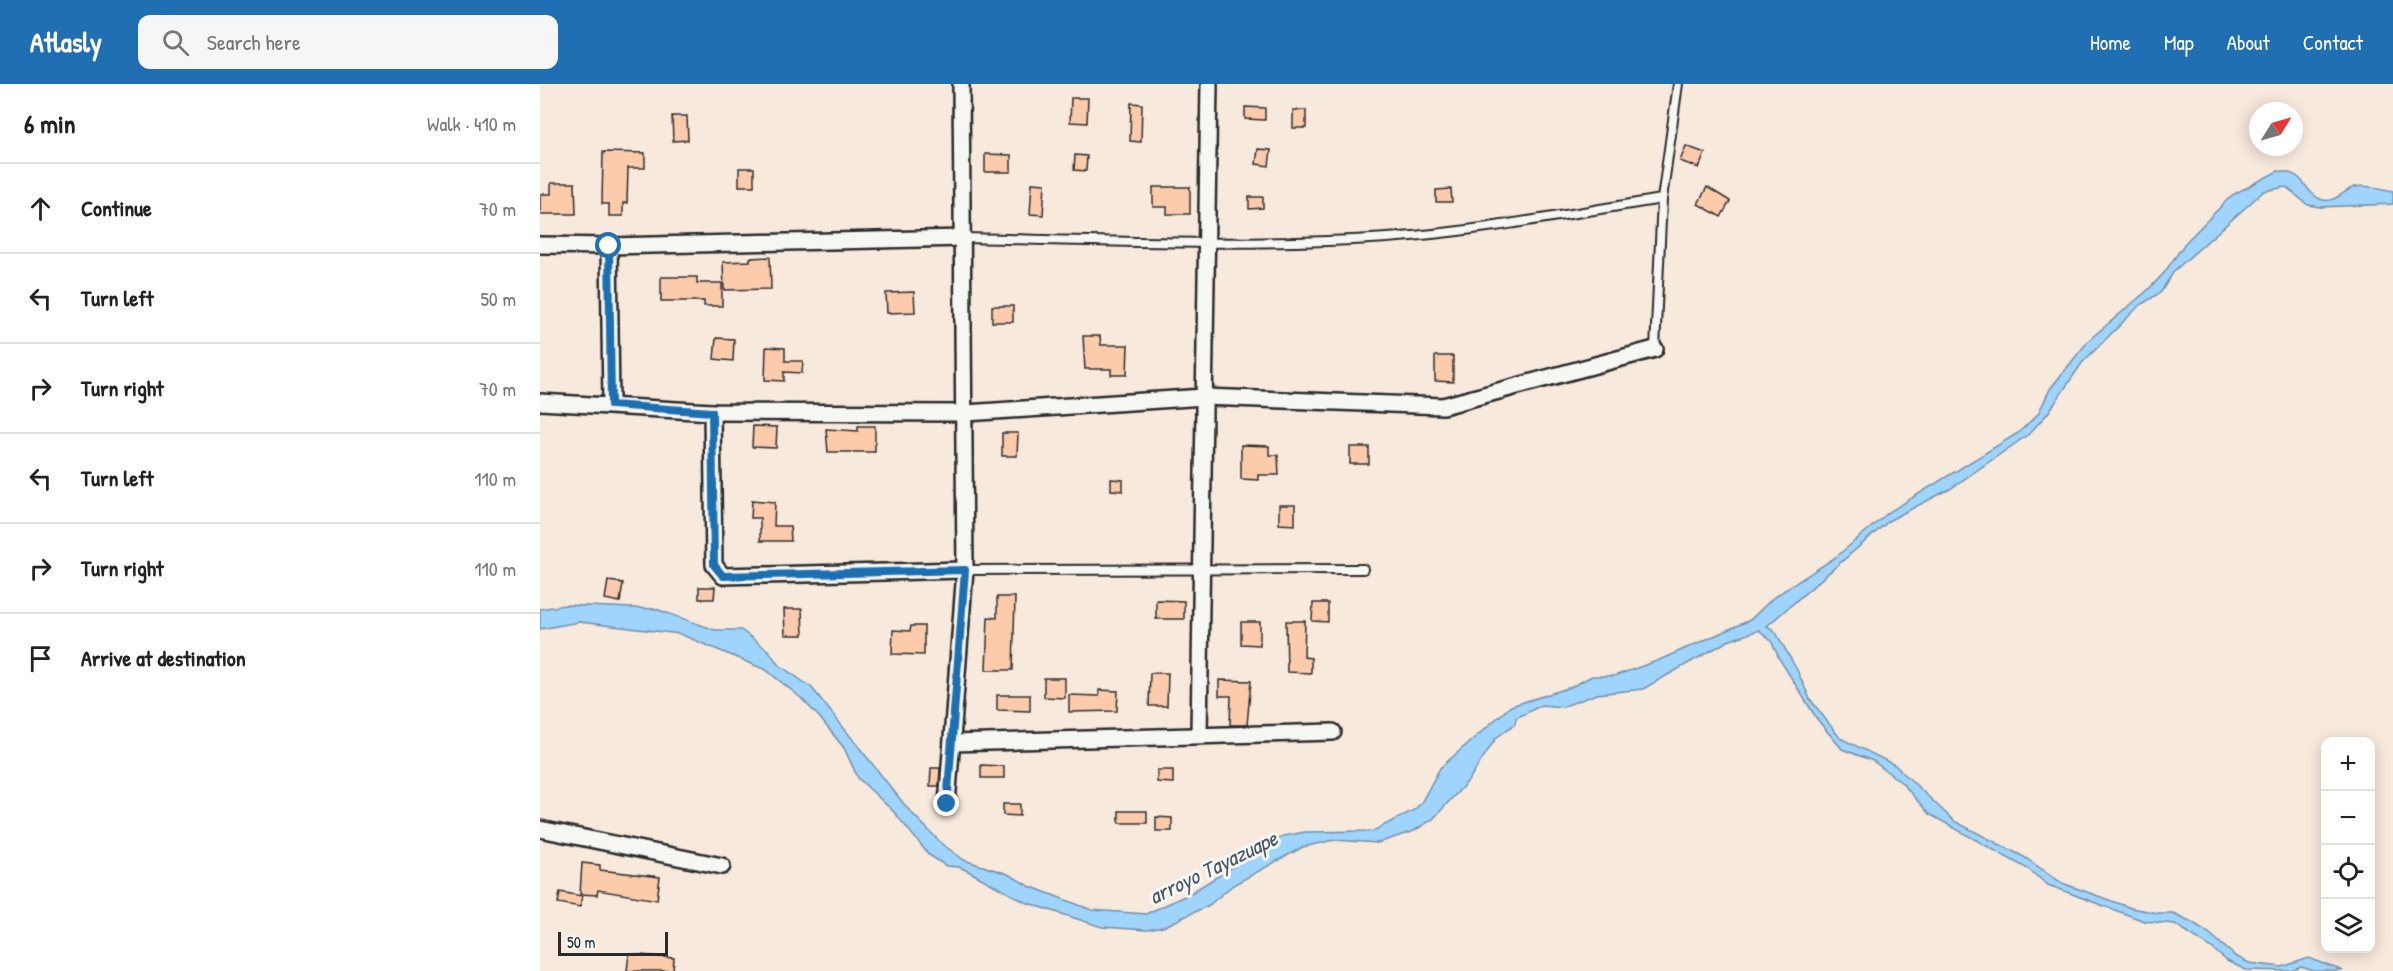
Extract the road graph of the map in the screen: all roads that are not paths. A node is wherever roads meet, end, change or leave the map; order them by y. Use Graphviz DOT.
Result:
graph roads {
  1 [pos="962,84"];
  2 [pos="1209,84"];
  3 [pos="1678,84"];
  4 [pos="1662,199"];
  5 [pos="964,238"];
  6 [pos="1206,243"];
  7 [pos="540,245"];
  8 [pos="609,246"];
  9 [pos="1655,349"];
  10 [pos="1204,397"];
  11 [pos="540,402"];
  12 [pos="611,405"];
  13 [pos="712,412"];
  14 [pos="966,413"];
  15 [pos="1363,569"];
  16 [pos="965,570"];
  17 [pos="1202,571"];
  18 [pos="1333,732"];
  19 [pos="1199,735"];
  20 [pos="952,743"];
  21 [pos="947,804"];
  22 [pos="540,829"];
  23 [pos="722,866"];
  1 -- 5 [label="street"];
  2 -- 6 [label="street"];
  3 -- 4 [label="lane"];
  4 -- 6 [label="lane"];
  4 -- 9 [label="lane"];
  5 -- 6 [label="lane"];
  5 -- 8 [label="street"];
  5 -- 14 [label="street"];
  6 -- 10 [label="street"];
  7 -- 8 [label="street"];
  8 -- 12 [label="street"];
  9 -- 10 [label="street"];
  10 -- 14 [label="street"];
  10 -- 17 [label="street"];
  11 -- 12 [label="street"];
  12 -- 13 [label="street"];
  13 -- 14 [label="street"];
  13 -- 16 [label="street"];
  14 -- 16 [label="street"];
  15 -- 17 [label="lane"];
  16 -- 17 [label="lane"];
  16 -- 20 [label="street"];
  17 -- 19 [label="street"];
  18 -- 19 [label="street"];
  19 -- 20 [label="street"];
  20 -- 21 [label="street"];
  22 -- 23 [label="street"];
}
